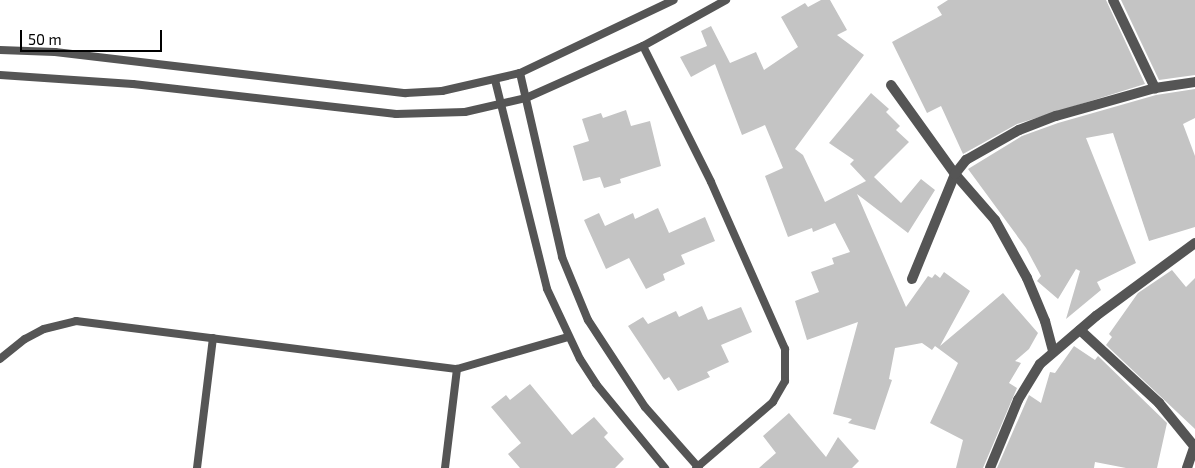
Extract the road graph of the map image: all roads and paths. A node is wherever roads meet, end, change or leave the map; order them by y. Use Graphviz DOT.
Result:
graph roads {
  1 [pos="674,0"];
  2 [pos="726,0"];
  3 [pos="1114,0"];
  4 [pos="643,46"];
  5 [pos="0,50"];
  6 [pos="520,73"];
  7 [pos="0,75"];
  8 [pos="495,80"];
  9 [pos="1195,82"];
  10 [pos="891,85"];
  11 [pos="1156,88"];
  12 [pos="526,98"];
  13 [pos="500,105"];
  14 [pos="955,174"];
  15 [pos="1195,243"];
  16 [pos="912,279"];
  17 [pos="1080,330"];
  18 [pos="568,337"];
  19 [pos="213,338"];
  20 [pos="1053,351"];
  21 [pos="0,359"];
  22 [pos="457,369"];
  23 [pos="1195,446"];
  24 [pos="697,467"];
  25 [pos="197,468"];
  26 [pos="445,468"];
  27 [pos="665,468"];
  28 [pos="990,468"];
  29 [pos="1187,468"];
  1 -- 6 [label="lane"];
  2 -- 4 [label="lane"];
  3 -- 11 [label="street"];
  4 -- 12 [label="lane"];
  4 -- 24 [label="lane"];
  5 -- 8 [label="lane"];
  6 -- 8 [label="lane"];
  6 -- 12 [label="lane"];
  7 -- 13 [label="lane"];
  8 -- 13 [label="lane"];
  9 -- 11 [label="street"];
  10 -- 14 [label="street"];
  11 -- 14 [label="street"];
  12 -- 13 [label="lane"];
  12 -- 24 [label="lane"];
  13 -- 18 [label="lane"];
  14 -- 16 [label="street"];
  14 -- 20 [label="street"];
  15 -- 17 [label="street"];
  17 -- 20 [label="street"];
  17 -- 23 [label="street"];
  18 -- 22 [label="lane"];
  18 -- 27 [label="lane"];
  19 -- 21 [label="lane"];
  19 -- 22 [label="lane"];
  19 -- 25 [label="lane"];
  20 -- 28 [label="street"];
  22 -- 26 [label="lane"];
  23 -- 29 [label="street"];
}
